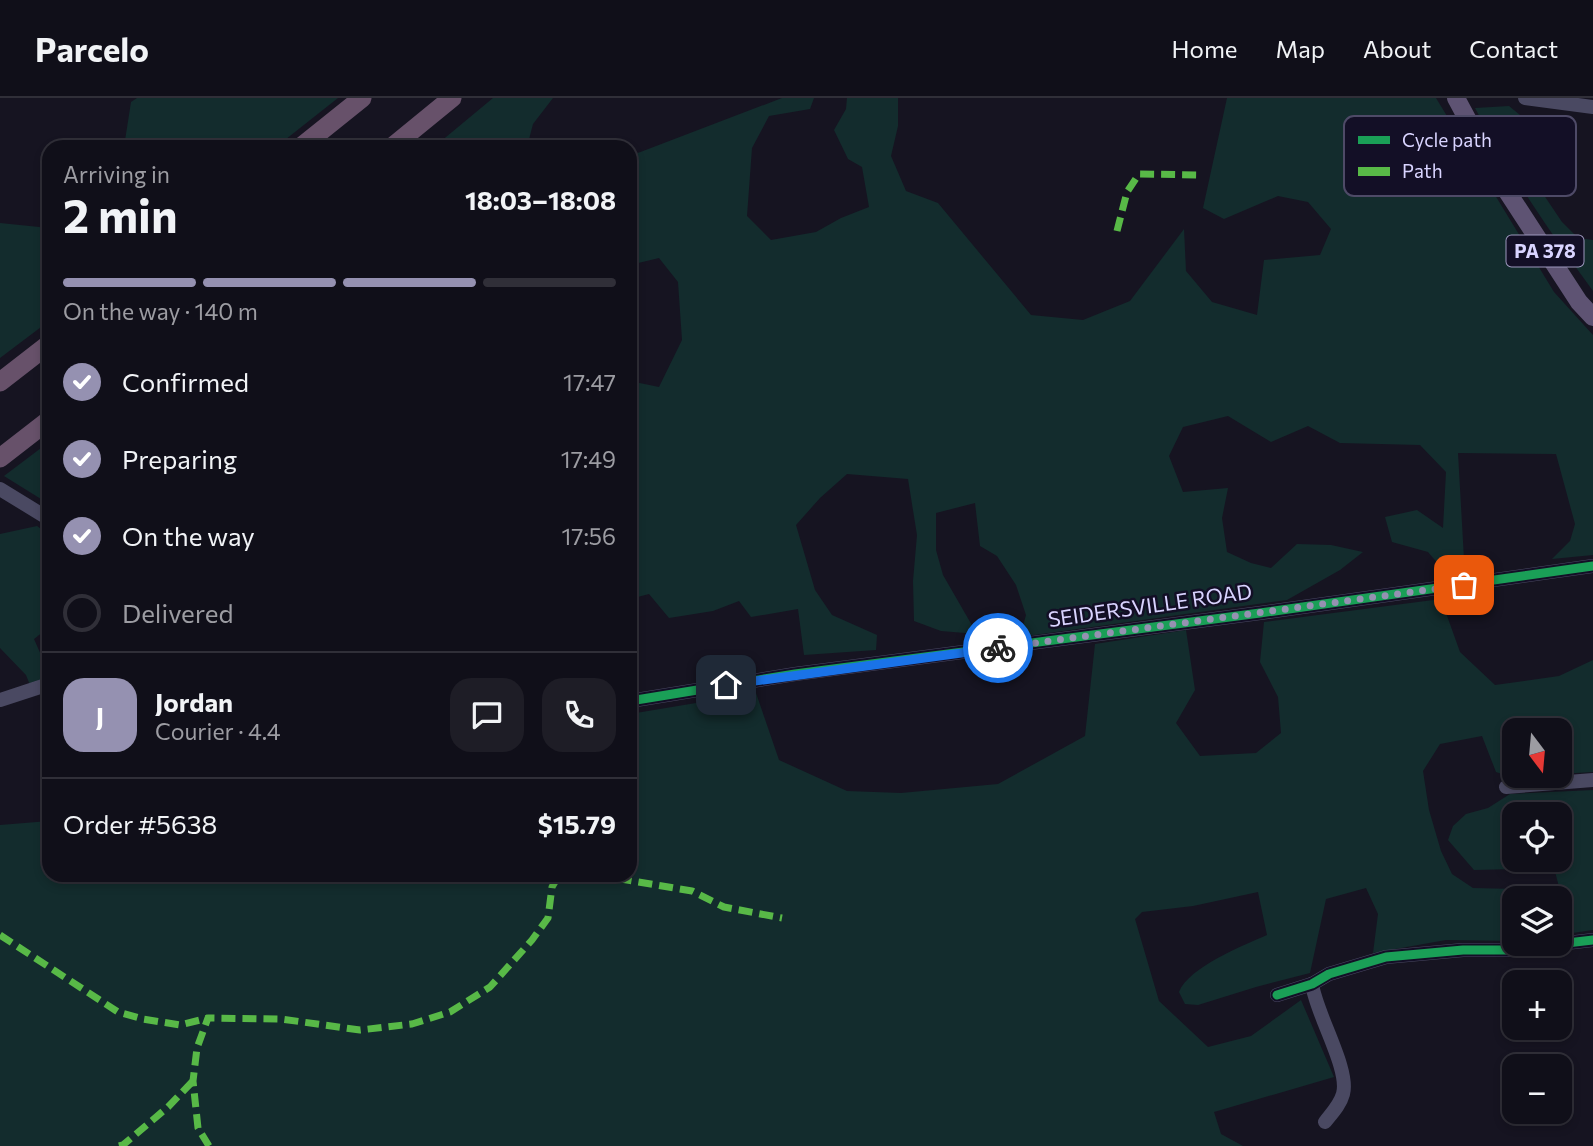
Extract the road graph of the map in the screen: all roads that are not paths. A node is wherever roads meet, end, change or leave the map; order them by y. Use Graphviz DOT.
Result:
graph roads {
  1 [pos="362,98"];
  2 [pos="452,98"];
  3 [pos="1456,98"];
  4 [pos="1525,98"];
  5 [pos="1593,107"];
  6 [pos="1465,116"];
  7 [pos="310,140"];
  8 [pos="401,140"];
  9 [pos="1509,196"];
  10 [pos="1593,317"];
  11 [pos="42,349"];
  12 [pos="0,382"];
  13 [pos="42,425"];
  14 [pos="0,458"];
  15 [pos="0,489"];
  16 [pos="42,515"];
  17 [pos="1593,566"];
  18 [pos="42,686"];
  19 [pos="0,700"];
  20 [pos="637,700"];
  21 [pos="1593,780"];
  22 [pos="1572,782"];
  23 [pos="1591,943"];
  24 [pos="1312,984"];
  25 [pos="1277,995"];
  26 [pos="1325,1122"];
  1 -- 7 [label="highway"];
  2 -- 8 [label="highway"];
  3 -- 6 [label="main road, PA 378"];
  4 -- 5 [label="street"];
  9 -- 10 [label="main road, PA 378"];
  11 -- 12 [label="highway"];
  13 -- 14 [label="highway"];
  15 -- 16 [label="street"];
  17 -- 20 [label="street, SEIDERSVILLE ROAD"];
  18 -- 19 [label="street"];
  21 -- 22 [label="street"];
  23 -- 24 [label="street"];
  24 -- 25 [label="street"];
  24 -- 26 [label="street"];
}
